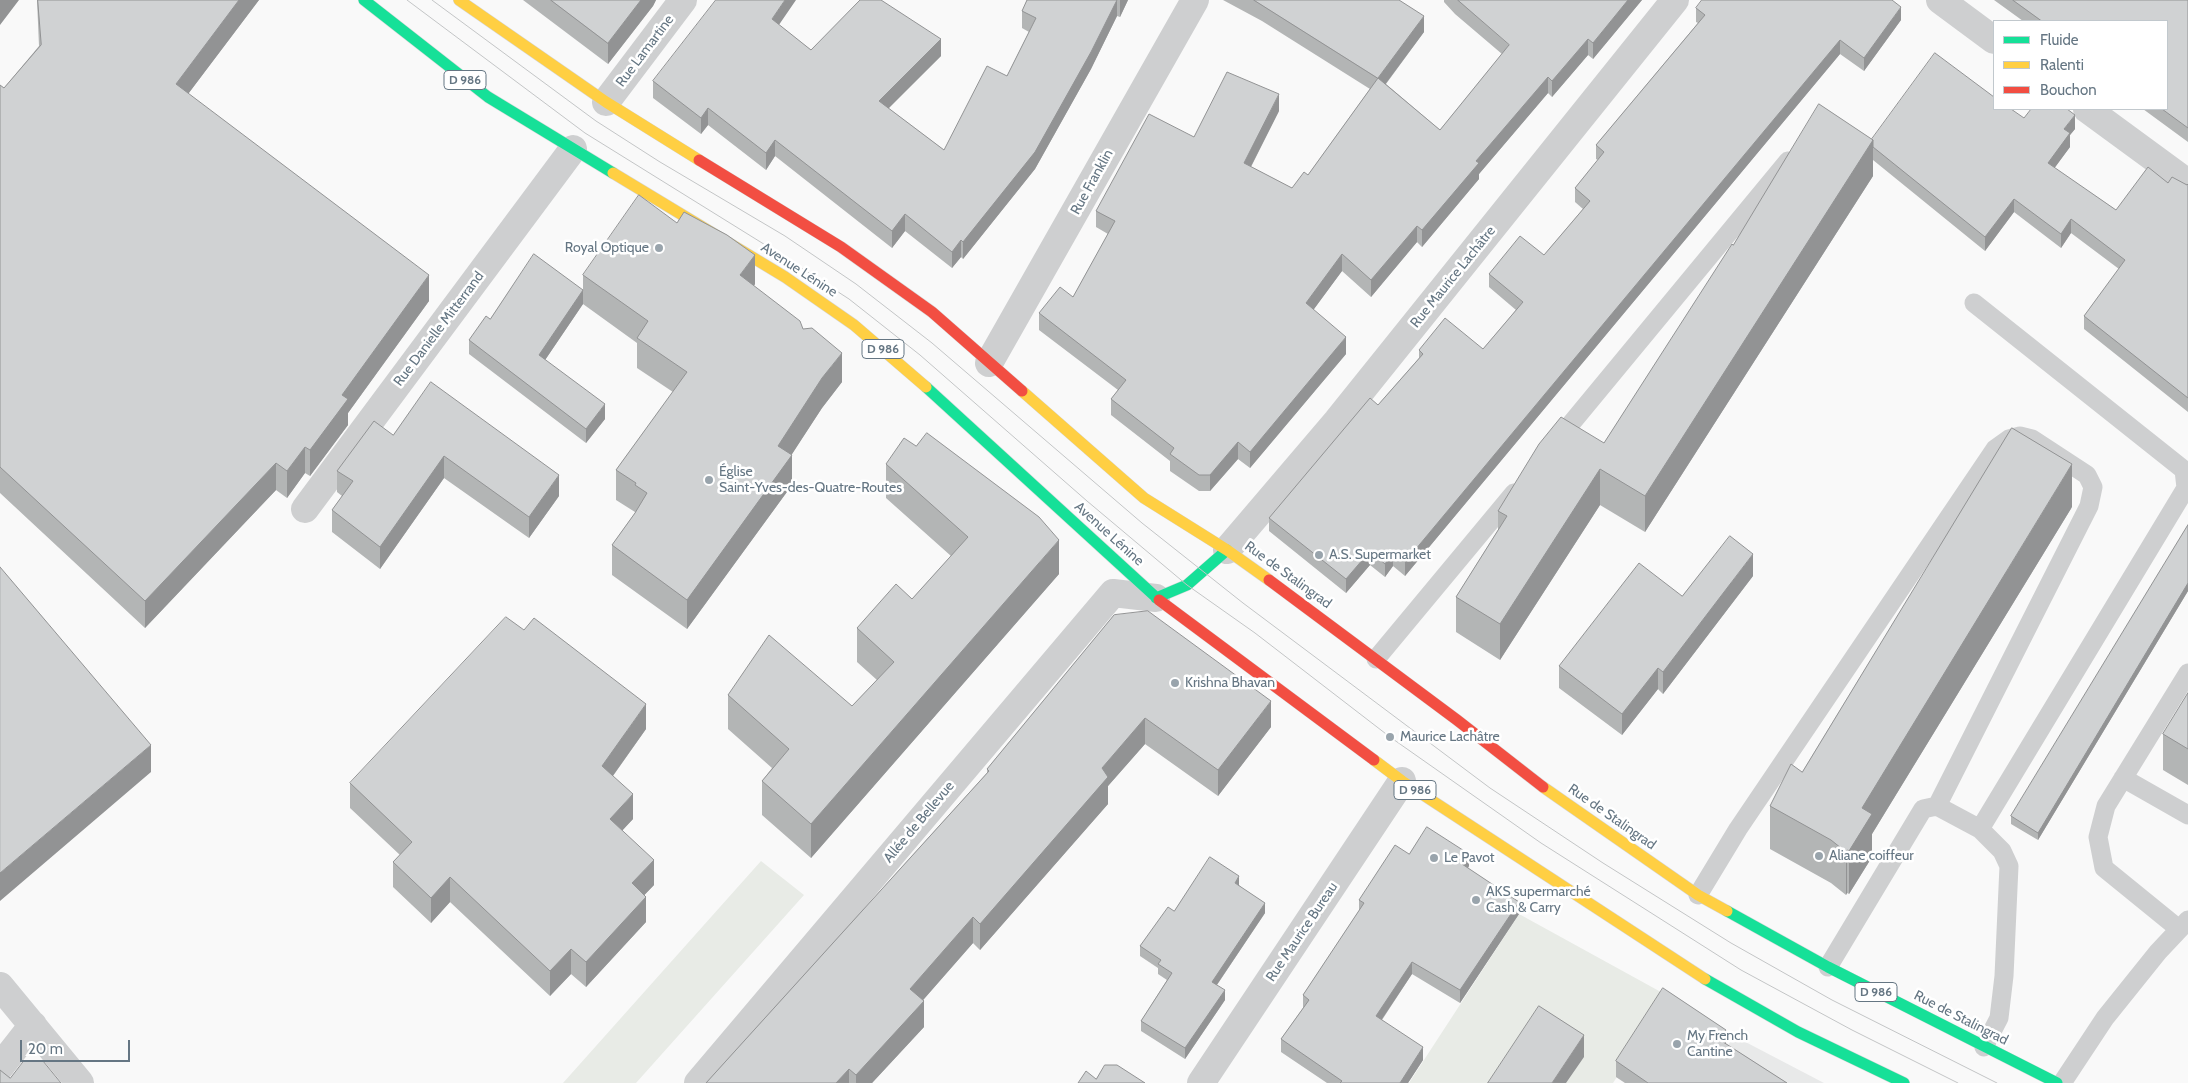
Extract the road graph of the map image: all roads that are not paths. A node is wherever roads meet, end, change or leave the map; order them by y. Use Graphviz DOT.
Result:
graph roads {
  1 [pos="364,0"];
  2 [pos="459,0"];
  3 [pos="683,0"];
  4 [pos="1195,0"];
  5 [pos="1675,0"];
  6 [pos="1940,0"];
  7 [pos="1993,39"];
  8 [pos="606,102"];
  9 [pos="2088,110"];
  10 [pos="573,149"];
  11 [pos="1797,151"];
  12 [pos="2188,183"];
  13 [pos="1974,303"];
  14 [pos="988,363"];
  15 [pos="1543,458"];
  16 [pos="1524,481"];
  17 [pos="305,509"];
  18 [pos="1227,550"];
  19 [pos="1156,598"];
  20 [pos="1376,660"];
  21 [pos="2188,673"];
  22 [pos="2123,778"];
  23 [pos="1402,781"];
  24 [pos="1937,806"];
  25 [pos="2188,816"];
  26 [pos="1980,829"];
  27 [pos="1698,895"];
  28 [pos="2184,924"];
  29 [pos="1828,967"];
  30 [pos="0,986"];
  31 [pos="33,1025"];
  32 [pos="1984,1047"];
  33 [pos="0,1067"];
  34 [pos="80,1083"];
  35 [pos="698,1083"];
  36 [pos="1201,1083"];
  37 [pos="1904,1083"];
  38 [pos="2057,1083"];
  39 [pos="2062,1083"];
  1 -- 10 [label="main road, Avenue Lénine / D 986"];
  2 -- 8 [label="main road, D 986"];
  3 -- 8 [label="street, Rue Lamartine"];
  4 -- 14 [label="street, Rue Franklin"];
  5 -- 18 [label="street, Rue Maurice Lachâtre"];
  6 -- 7 [label="street"];
  8 -- 14 [label="main road, D 986"];
  9 -- 12 [label="street"];
  10 -- 17 [label="street, Rue Danielle Mitterrand"];
  10 -- 19 [label="main road, Avenue Lénine / D 986"];
  11 -- 15 [label="lane"];
  13 -- 26 [label="lane"];
  14 -- 18 [label="main road, D 986"];
  16 -- 20 [label="lane"];
  18 -- 19 [label="main road, Rue de Stalingrad"];
  18 -- 20 [label="main road, Rue de Stalingrad / D 986"];
  19 -- 23 [label="main road, D 986"];
  19 -- 35 [label="street, Allée de Bellevue"];
  20 -- 27 [label="main road, Rue de Stalingrad / D 986"];
  21 -- 22 [label="lane"];
  22 -- 25 [label="lane"];
  22 -- 28 [label="lane"];
  23 -- 36 [label="street, Rue Maurice Bureau"];
  23 -- 37 [label="main road, D 986"];
  24 -- 26 [label="lane"];
  24 -- 27 [label="lane"];
  24 -- 29 [label="lane"];
  26 -- 32 [label="lane"];
  27 -- 29 [label="main road, Rue de Stalingrad / D 986"];
  28 -- 39 [label="lane"];
  29 -- 32 [label="main road, Rue de Stalingrad / D 986"];
  30 -- 31 [label="street"];
  31 -- 33 [label="street"];
  31 -- 34 [label="street"];
  32 -- 38 [label="main road, Rue de Stalingrad / D 986"];
}
